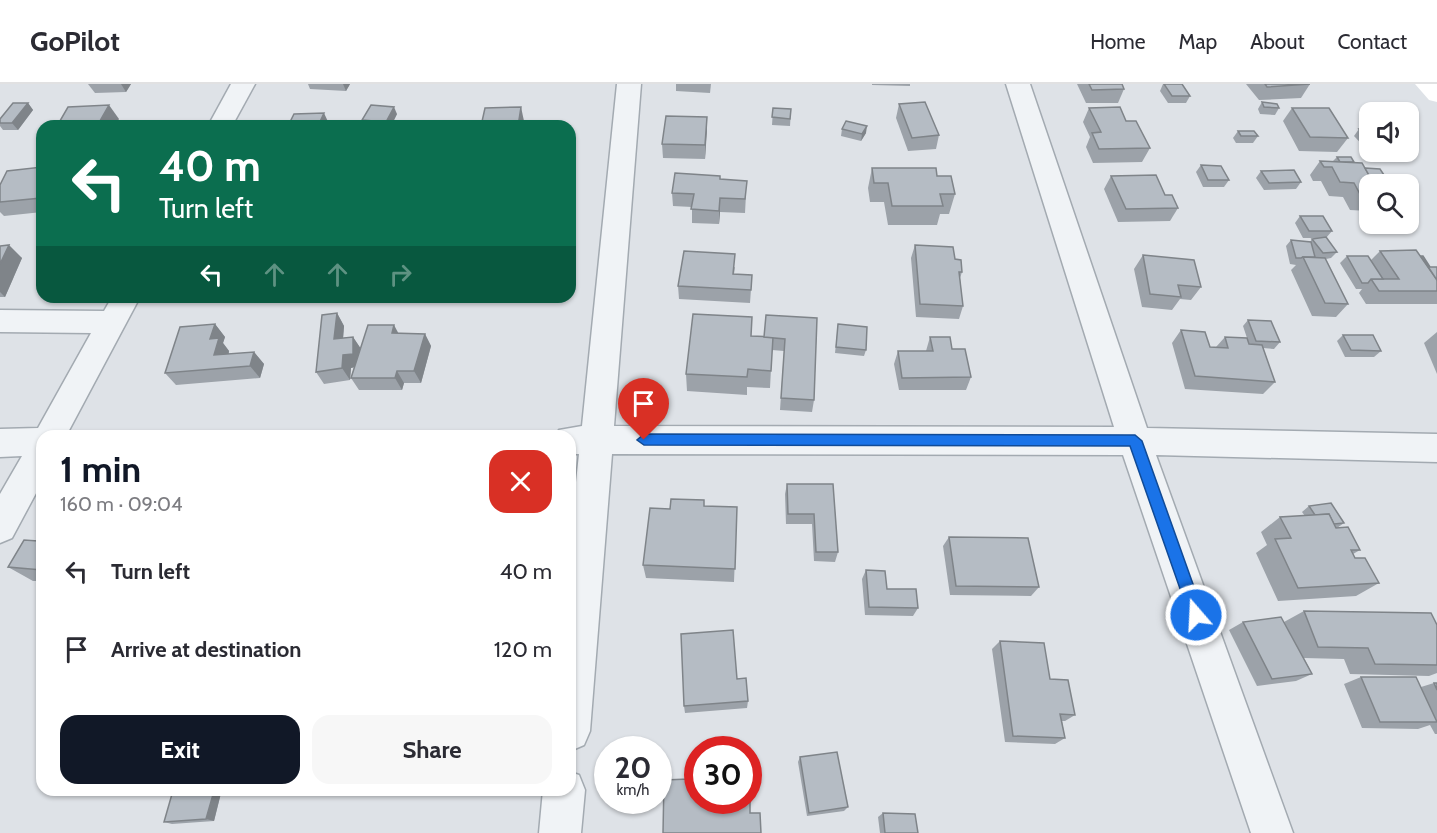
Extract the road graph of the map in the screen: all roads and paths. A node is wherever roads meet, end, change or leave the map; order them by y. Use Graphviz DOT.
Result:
graph roads {
  1 [pos="243,84"];
  2 [pos="629,84"];
  3 [pos="1018,84"];
  4 [pos="1428,84"];
  5 [pos="1437,96"];
  6 [pos="223,120"];
  7 [pos="119,309"];
  8 [pos="0,321"];
  9 [pos="53,430"];
  10 [pos="584,440"];
  11 [pos="1135,441"];
  12 [pos="36,442"];
  13 [pos="0,443"];
  14 [pos="1437,448"];
  15 [pos="36,462"];
  16 [pos="0,527"];
  17 [pos="576,606"];
  18 [pos="563,796"];
  19 [pos="560,833"];
  20 [pos="1272,833"];
  1 -- 6 [label="street"];
  2 -- 10 [label="street"];
  3 -- 11 [label="street"];
  4 -- 5 [label="street"];
  7 -- 8 [label="street"];
  7 -- 9 [label="street"];
  10 -- 11 [label="street"];
  10 -- 17 [label="street"];
  11 -- 14 [label="street"];
  11 -- 20 [label="street"];
  12 -- 13 [label="street"];
  15 -- 16 [label="street"];
  18 -- 19 [label="street"];
}
